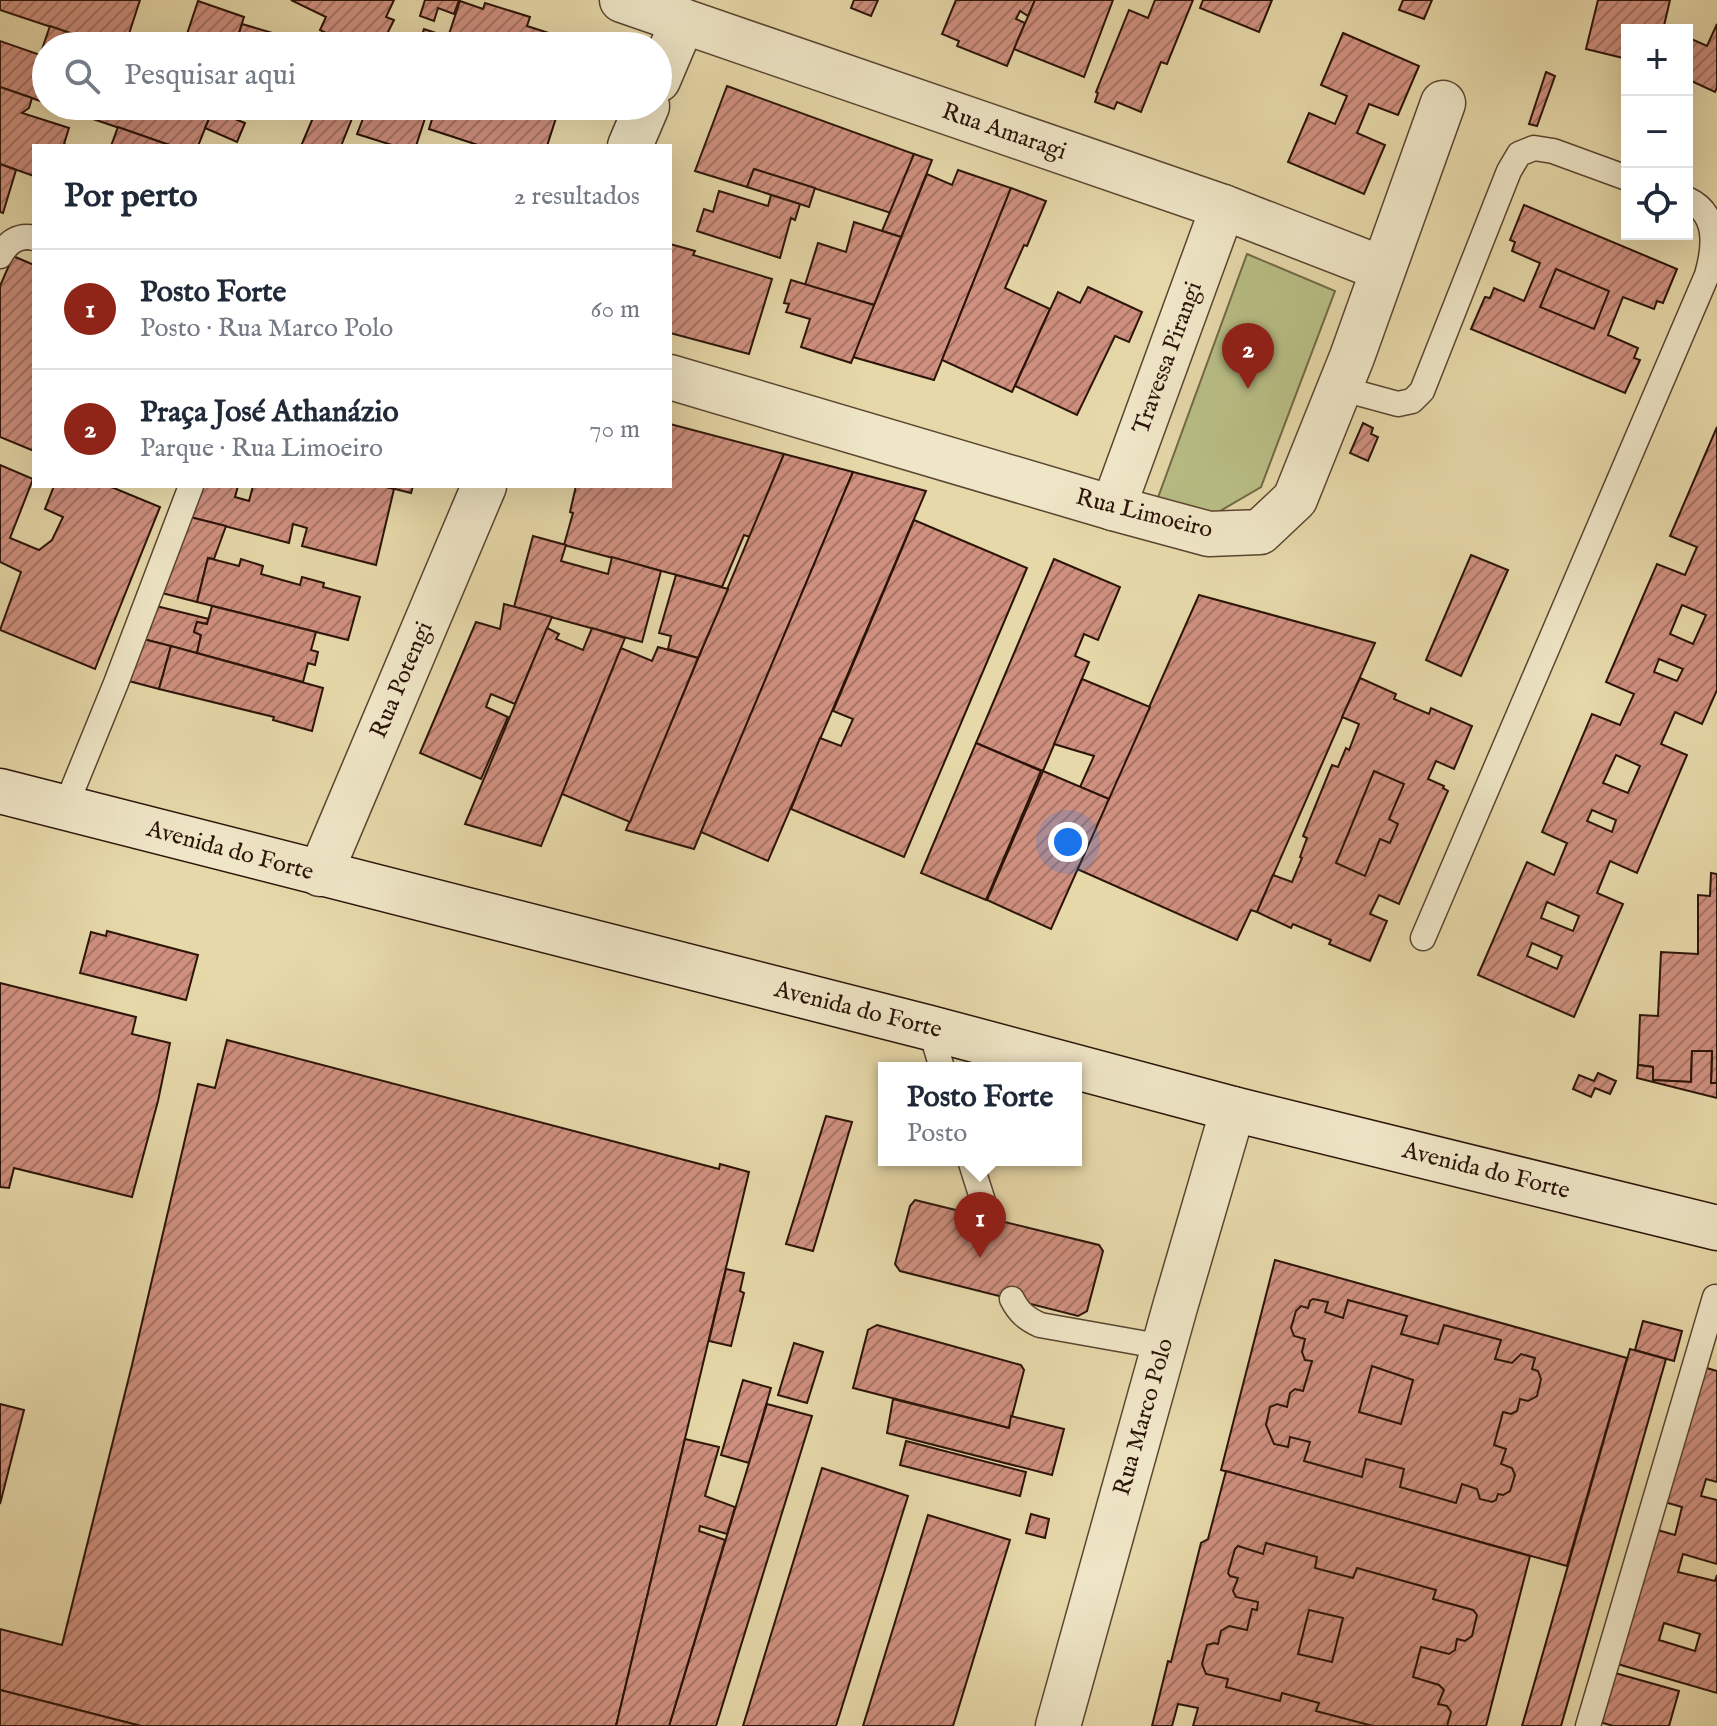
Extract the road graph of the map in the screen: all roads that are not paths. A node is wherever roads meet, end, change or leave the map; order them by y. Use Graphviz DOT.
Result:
graph roads {
  1 [pos="622,0"];
  2 [pos="683,21"];
  3 [pos="672,47"];
  4 [pos="1443,103"];
  5 [pos="641,120"];
  6 [pos="631,144"];
  7 [pos="1621,176"];
  8 [pos="1693,202"];
  9 [pos="1223,207"];
  10 [pos="32,237"];
  11 [pos="0,256"];
  12 [pos="1383,269"];
  13 [pos="672,378"];
  14 [pos="1339,388"];
  15 [pos="190,488"];
  16 [pos="483,488"];
  17 [pos="1113,508"];
  18 [pos="0,791"];
  19 [pos="65,808"];
  20 [pos="320,874"];
  21 [pos="1423,938"];
  22 [pos="936,1048"];
  23 [pos="1004,1062"];
  24 [pos="1082,1078"];
  25 [pos="1233,1109"];
  26 [pos="972,1166"];
  27 [pos="988,1217"];
  28 [pos="1717,1228"];
  29 [pos="1715,1297"];
  30 [pos="1012,1299"];
  31 [pos="1164,1347"];
  32 [pos="1058,1726"];
  33 [pos="1588,1726"];
  1 -- 2 [label="street, Rua Amaragi"];
  2 -- 3 [label="street"];
  2 -- 9 [label="street, Rua Amaragi"];
  4 -- 12 [label="street, Rua Limoeiro"];
  5 -- 6 [label="street"];
  7 -- 14 [label="lane"];
  8 -- 21 [label="lane"];
  9 -- 12 [label="street, Rua Amaragi"];
  9 -- 17 [label="street, Travessa Pirangi"];
  10 -- 11 [label="lane"];
  12 -- 14 [label="street, Rua Limoeiro"];
  13 -- 17 [label="street, Rua Limoeiro"];
  14 -- 17 [label="street, Rua Limoeiro"];
  15 -- 19 [label="lane"];
  16 -- 20 [label="street, Rua Potengi"];
  18 -- 19 [label="street, Avenida do Forte"];
  19 -- 20 [label="street, Avenida do Forte"];
  20 -- 22 [label="street, Avenida do Forte"];
  22 -- 23 [label="street, Avenida do Forte"];
  24 -- 25 [label="street, Avenida do Forte"];
  25 -- 28 [label="street, Avenida do Forte"];
  25 -- 31 [label="street, Rua Marco Polo"];
  26 -- 27 [label="lane"];
  29 -- 33 [label="lane"];
  30 -- 31 [label="lane"];
  31 -- 32 [label="street, Rua Marco Polo"];
}
